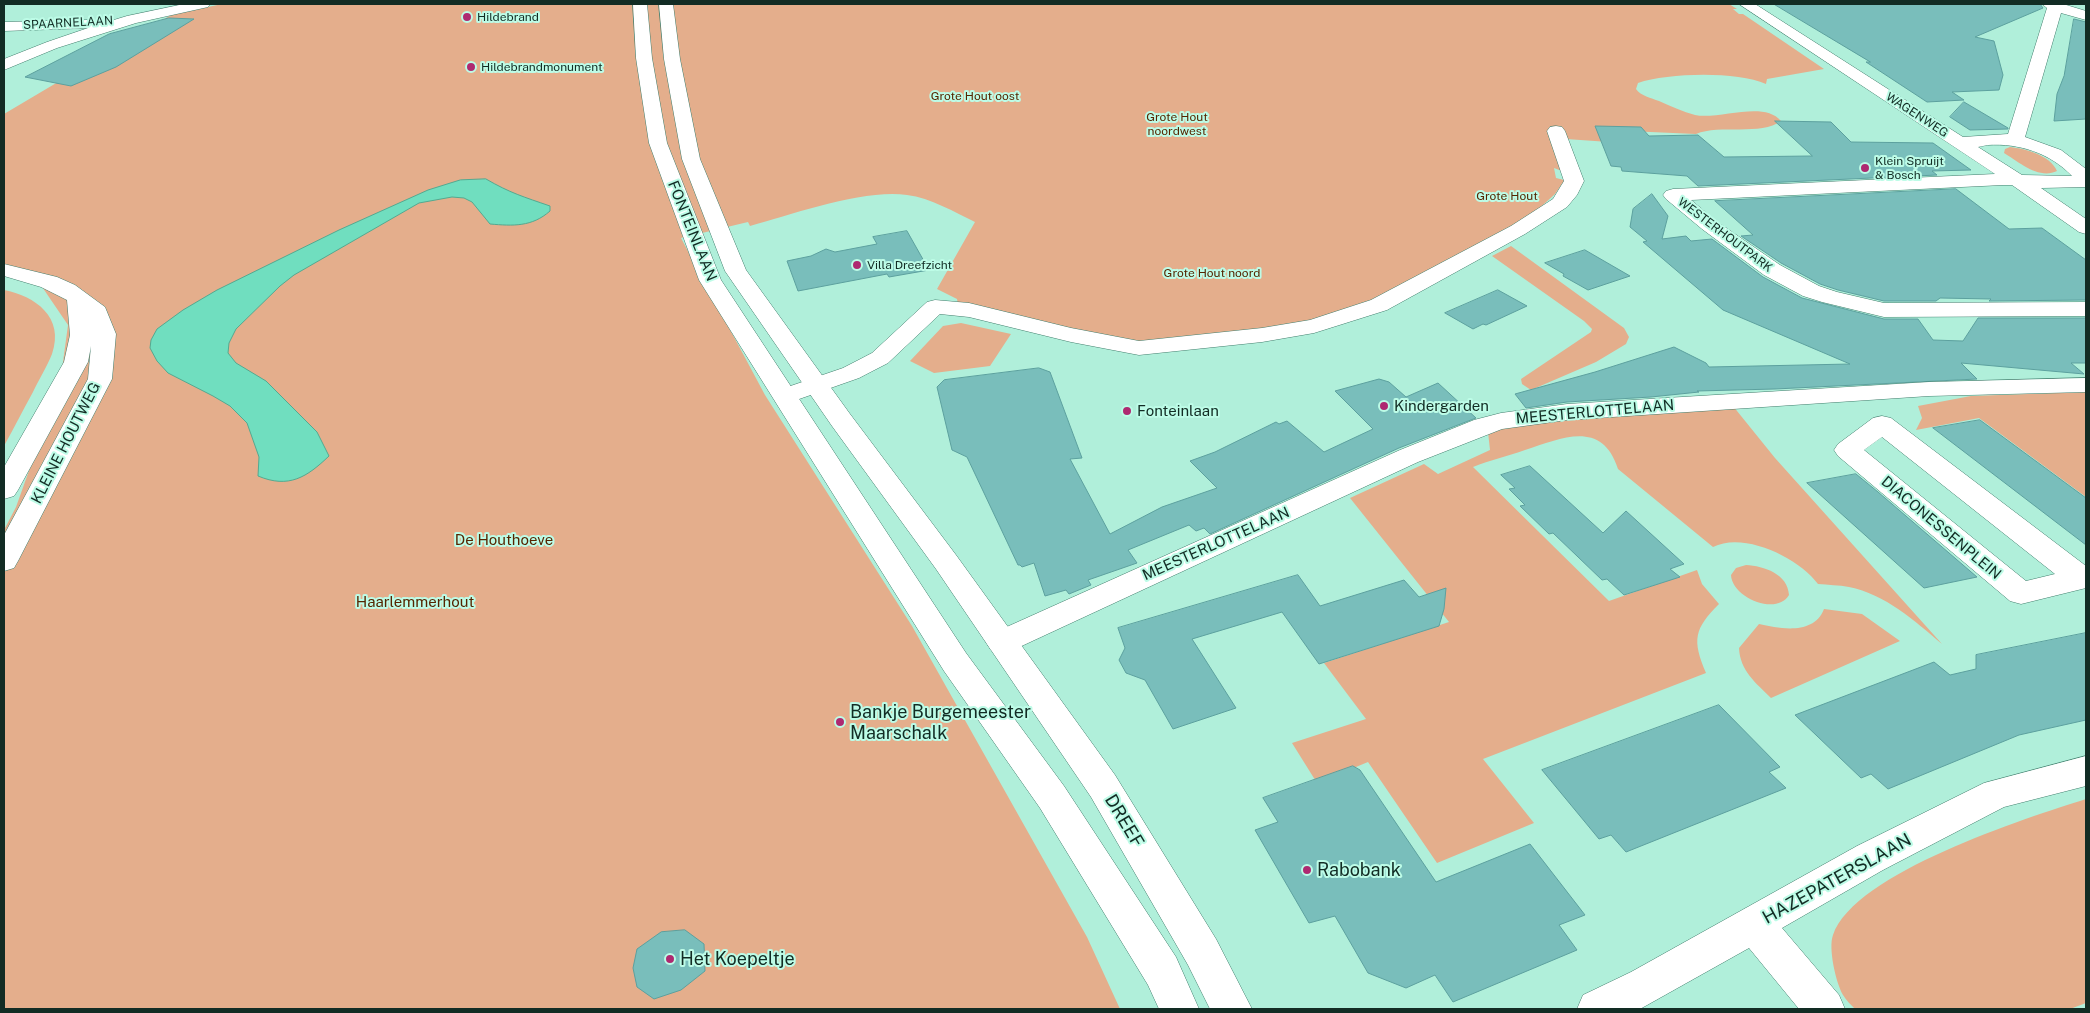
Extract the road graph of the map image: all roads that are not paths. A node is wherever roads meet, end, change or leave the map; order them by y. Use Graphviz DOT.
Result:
graph roads {
  1 [pos="203,4"];
  2 [pos="640,4"];
  3 [pos="666,4"];
  4 [pos="1746,4"];
  5 [pos="2053,4"];
  6 [pos="2086,16"];
  7 [pos="132,19"];
  8 [pos="4,26"];
  9 [pos="38,26"];
  10 [pos="52,45"];
  11 [pos="4,65"];
  12 [pos="1556,131"];
  13 [pos="2015,140"];
  14 [pos="1959,143"];
  15 [pos="2086,156"];
  16 [pos="2066,162"];
  17 [pos="2017,180"];
  18 [pos="2085,180"];
  19 [pos="2086,228"];
  20 [pos="4,270"];
  21 [pos="78,299"];
  22 [pos="2086,309"];
  23 [pos="818,385"];
  24 [pos="2086,385"];
  25 [pos="1929,389"];
  26 [pos="785,396"];
  27 [pos="1882,424"];
  28 [pos="6,482"];
  29 [pos="4,561"];
  30 [pos="2083,578"];
  31 [pos="1015,636"];
  32 [pos="2086,770"];
  33 [pos="1755,925"];
  34 [pos="1180,1009"];
  35 [pos="1232,1009"];
  36 [pos="1597,1009"];
  37 [pos="1825,1009"];
  1 -- 7 [label="street"];
  2 -- 26 [label="street, FONTEINLAAN"];
  3 -- 23 [label="street, FONTEINLAAN"];
  4 -- 14 [label="street, WAGENWEG"];
  5 -- 6 [label="street"];
  5 -- 13 [label="street"];
  7 -- 9 [label="street, SPAARNELAAN"];
  7 -- 10 [label="street"];
  8 -- 9 [label="street, SPAARNELAAN"];
  9 -- 10 [label="street"];
  10 -- 11 [label="street"];
  12 -- 23 [label="street"];
  13 -- 14 [label="street"];
  13 -- 16 [label="street"];
  14 -- 17 [label="street, WAGENWEG"];
  15 -- 16 [label="street"];
  16 -- 18 [label="street"];
  17 -- 18 [label="street"];
  17 -- 19 [label="street, WAGENWEG"];
  17 -- 22 [label="street, WESTERHOUTPARK"];
  20 -- 21 [label="street, KLEINE HOUTWEG"];
  21 -- 28 [label="street, KLEINE HOUTWEG"];
  21 -- 29 [label="street, KLEINE HOUTWEG"];
  23 -- 26 [label="street"];
  23 -- 31 [label="street, FONTEINLAAN"];
  24 -- 25 [label="street, MEESTERLOTTELAAN"];
  25 -- 27 [label="street, DIACONESSENPLEIN"];
  25 -- 31 [label="street, MEESTERLOTTELAAN"];
  26 -- 34 [label="street, FONTEINLAAN"];
  27 -- 30 [label="street, DIACONESSENPLEIN"];
  27 -- 30 [label="street, DIACONESSENPLEIN"];
  31 -- 35 [label="street, DREEF"];
  32 -- 33 [label="street, HAZEPATERSLAAN"];
  33 -- 36 [label="street, HAZEPATERSLAAN"];
  33 -- 37 [label="street"];
}
